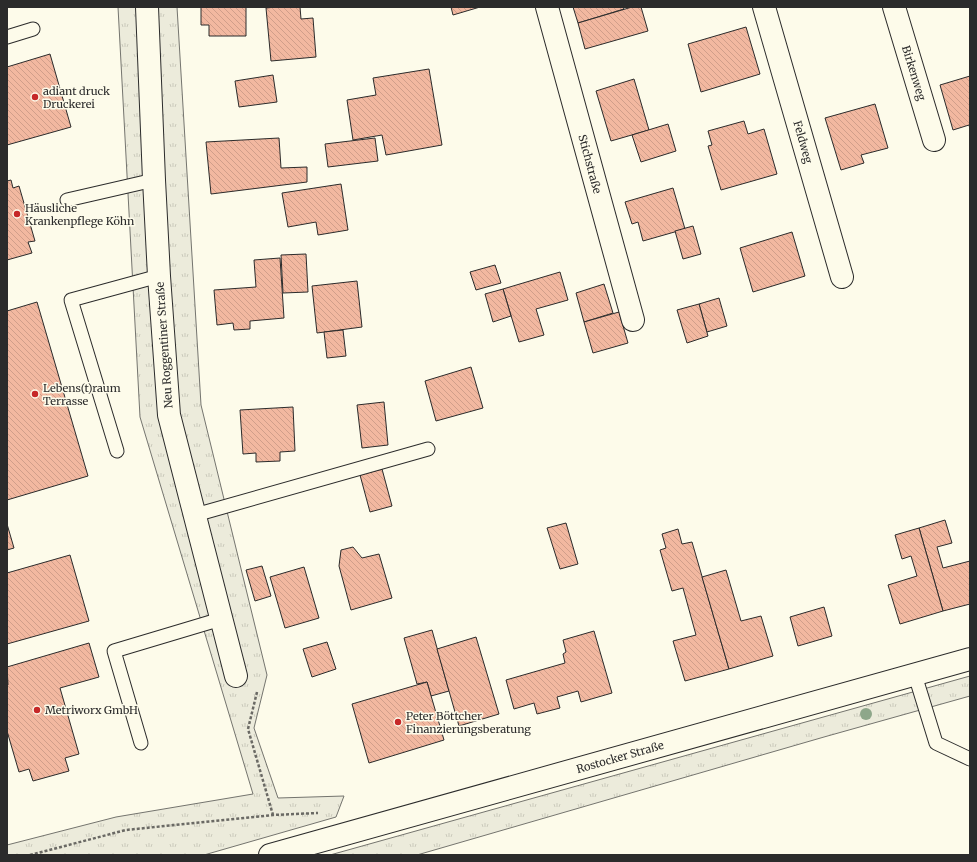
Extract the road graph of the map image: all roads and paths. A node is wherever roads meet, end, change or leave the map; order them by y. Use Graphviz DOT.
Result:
graph roads {
  1 [pos="147,7"];
  2 [pos="547,7"];
  3 [pos="764,7"];
  4 [pos="894,7"];
  5 [pos="33,29"];
  6 [pos="7,36"];
  7 [pos="934,140"];
  8 [pos="154,180"];
  9 [pos="67,200"];
  10 [pos="159,276"];
  11 [pos="842,277"];
  12 [pos="633,320"];
  13 [pos="428,449"];
  14 [pos="117,451"];
  15 [pos="195,515"];
  16 [pos="222,619"];
  17 [pos="970,659"];
  18 [pos="915,675"];
  19 [pos="236,676"];
  20 [pos="259,685"];
  21 [pos="141,743"];
  22 [pos="970,759"];
  23 [pos="30,855"];
  24 [pos="270,855"];
  1 -- 8 [label="street, Neu Roggentiner Straße"];
  2 -- 12 [label="street, Stichstraße"];
  3 -- 11 [label="street, Feldweg"];
  4 -- 7 [label="street, Birkenweg"];
  5 -- 6 [label="lane"];
  8 -- 9 [label="lane"];
  8 -- 10 [label="street, Neu Roggentiner Straße"];
  10 -- 14 [label="lane"];
  10 -- 15 [label="street, Neu Roggentiner Straße"];
  13 -- 15 [label="lane"];
  15 -- 16 [label="street, Neu Roggentiner Straße"];
  16 -- 19 [label="street, Neu Roggentiner Straße"];
  16 -- 21 [label="lane"];
  17 -- 18 [label="street, Rostocker Straße"];
  18 -- 22 [label="lane"];
  18 -- 24 [label="street, Rostocker Straße"];
  20 -- 23 [label="path"];
}
